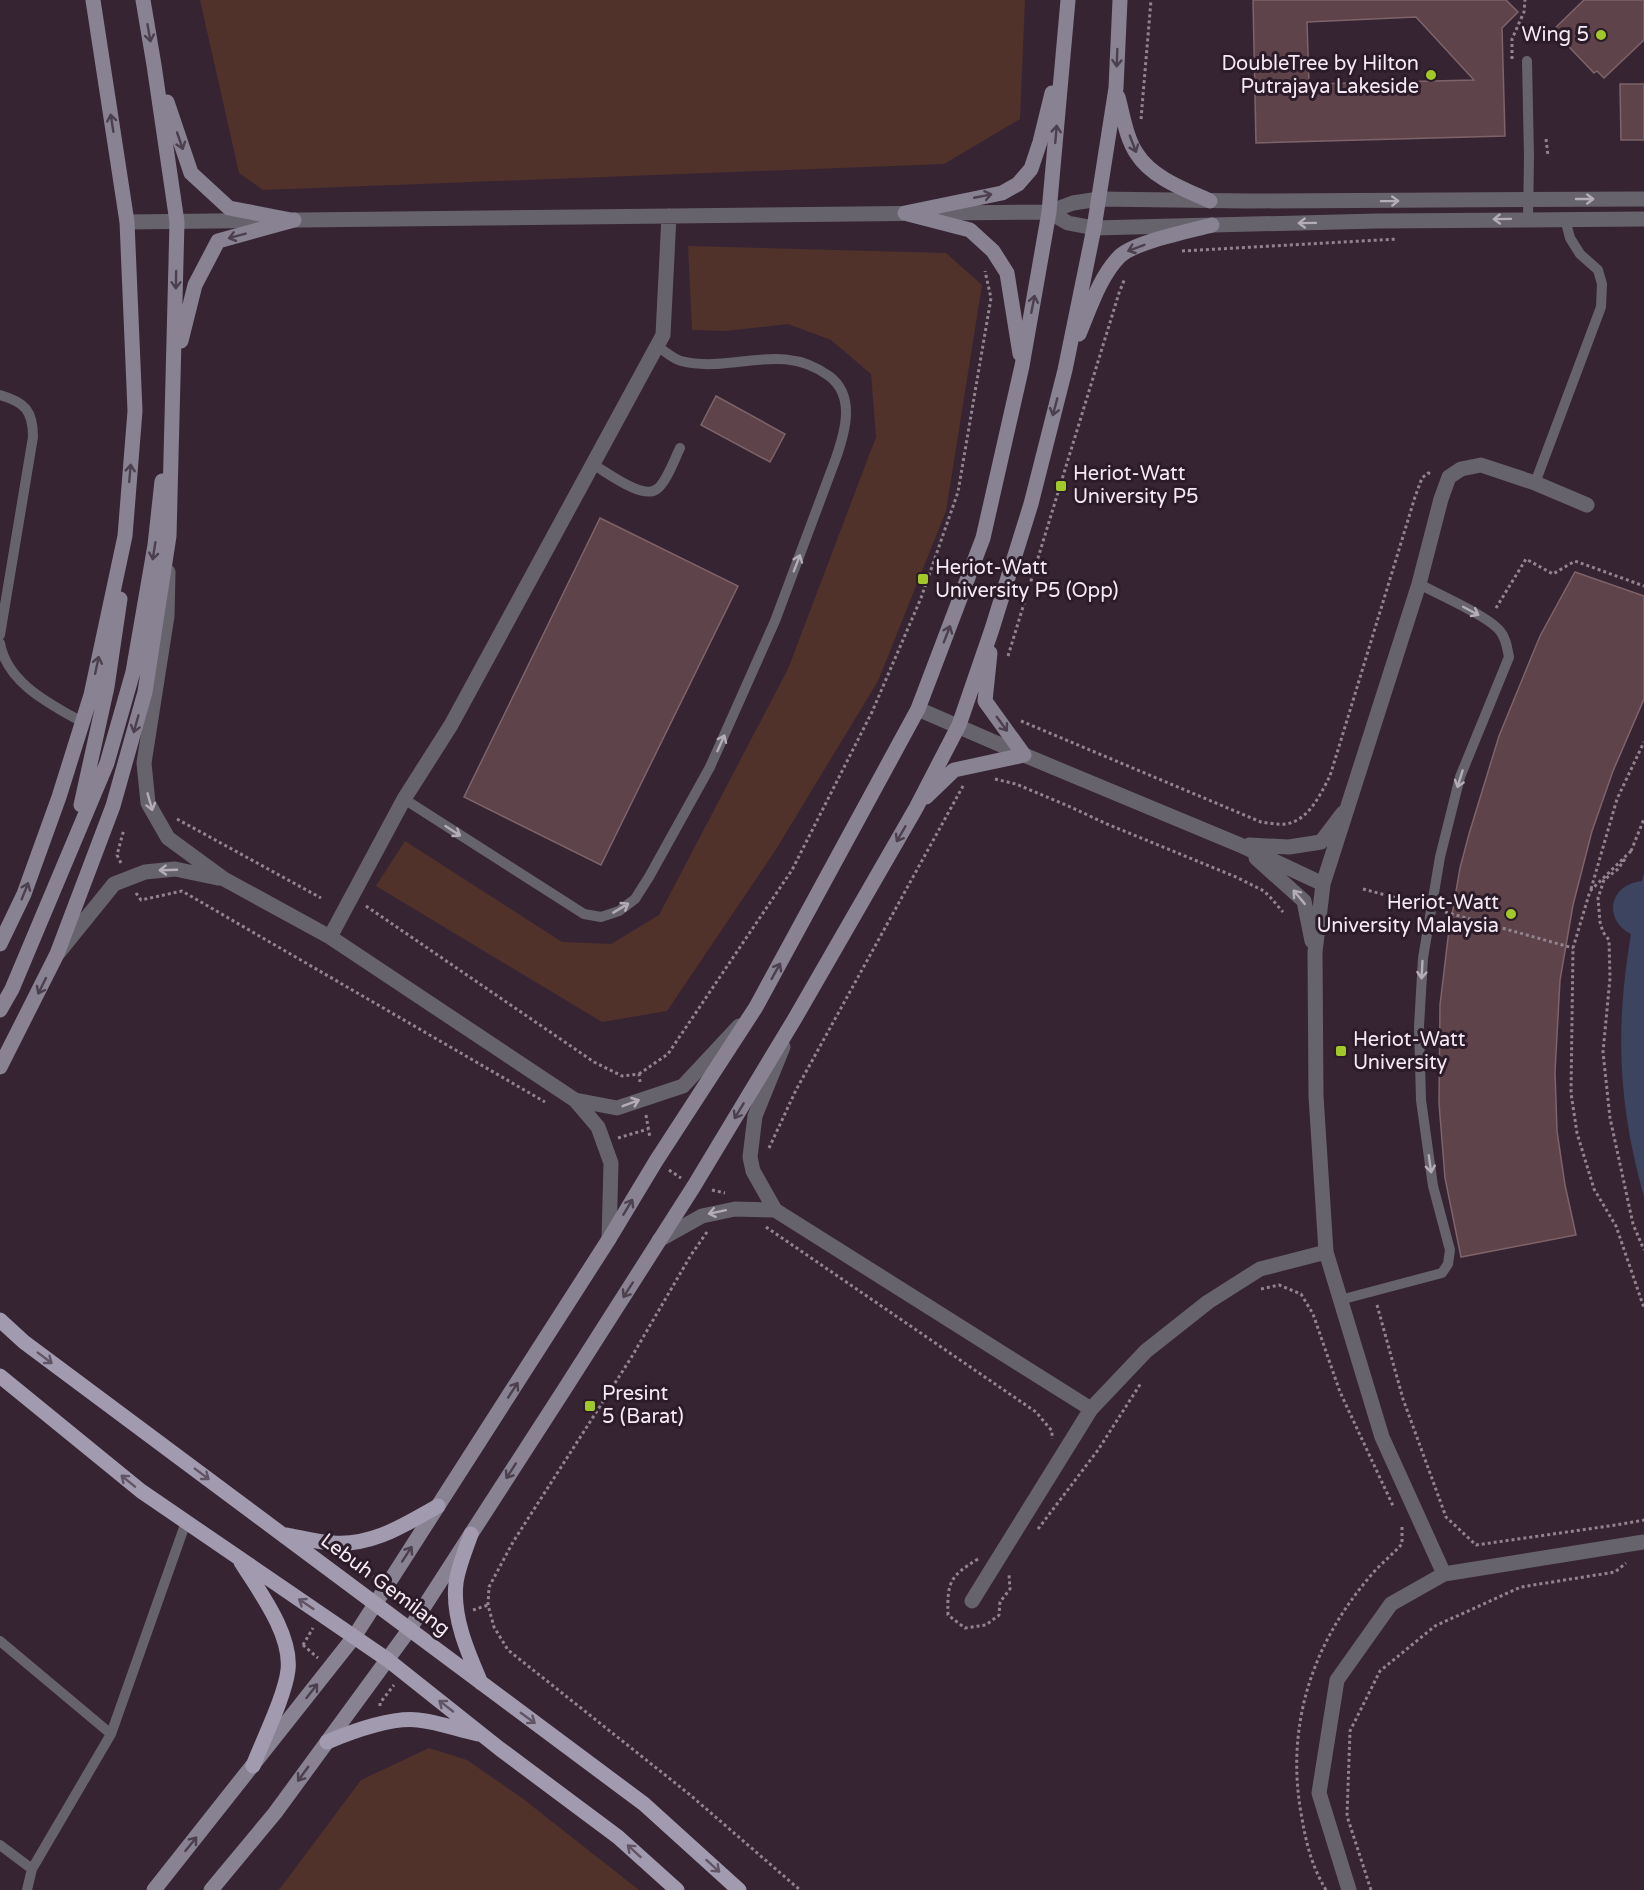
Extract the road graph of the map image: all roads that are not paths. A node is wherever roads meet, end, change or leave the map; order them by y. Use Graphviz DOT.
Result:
graph roads {
  1 [pos="93,0"];
  2 [pos="143,0"];
  3 [pos="1068,0"];
  4 [pos="1120,0"];
  5 [pos="1067,19"];
  6 [pos="1527,62"];
  7 [pos="154,65"];
  8 [pos="1116,88"];
  9 [pos="1099,199"];
  10 [pos="1529,199"];
  11 [pos="1644,199"];
  12 [pos="1210,201"];
  13 [pos="1049,212"];
  14 [pos="905,213"];
  15 [pos="669,216"];
  16 [pos="1528,219"];
  17 [pos="1565,219"];
  18 [pos="1644,219"];
  19 [pos="294,220"];
  20 [pos="127,222"];
  21 [pos="177,222"];
  22 [pos="1212,225"];
  23 [pos="1094,228"];
  24 [pos="658,347"];
  25 [pos="1022,366"];
  26 [pos="174,368"];
  27 [pos="1065,370"];
  28 [pos="0,395"];
  29 [pos="680,448"];
  30 [pos="594,465"];
  31 [pos="1535,483"];
  32 [pos="1587,505"];
  33 [pos="125,536"];
  34 [pos="169,536"];
  35 [pos="1419,584"];
  36 [pos="992,629"];
  37 [pos="0,635"];
  38 [pos="0,644"];
  39 [pos="918,709"];
  40 [pos="82,722"];
  41 [pos="959,725"];
  42 [pos="1024,755"];
  43 [pos="404,799"];
  44 [pos="1350,804"];
  45 [pos="916,808"];
  46 [pos="1240,845"];
  47 [pos="67,858"];
  48 [pos="224,879"];
  49 [pos="1323,884"];
  50 [pos="330,937"];
  51 [pos="0,944"];
  52 [pos="1315,952"];
  53 [pos="57,954"];
  54 [pos="756,1007"];
  55 [pos="0,1010"];
  56 [pos="794,1020"];
  57 [pos="0,1067"];
  58 [pos="575,1100"];
  59 [pos="775,1210"];
  60 [pos="609,1239"];
  61 [pos="659,1240"];
  62 [pos="1326,1252"];
  63 [pos="1340,1300"];
  64 [pos="0,1313"];
  65 [pos="0,1320"];
  66 [pos="24,1342"];
  67 [pos="0,1376"];
  68 [pos="1091,1409"];
  69 [pos="438,1506"];
  70 [pos="186,1522"];
  71 [pos="284,1534"];
  72 [pos="471,1534"];
  73 [pos="1644,1542"];
  74 [pos="238,1557"];
  75 [pos="1444,1574"];
  76 [pos="972,1601"];
  77 [pos="375,1603"];
  78 [pos="409,1630"];
  79 [pos="354,1636"];
  80 [pos="0,1641"];
  81 [pos="388,1660"];
  82 [pos="481,1683"];
  83 [pos="111,1734"];
  84 [pos="484,1736"];
  85 [pos="327,1742"];
  86 [pos="253,1766"];
  87 [pos="0,1845"];
  88 [pos="32,1869"];
  89 [pos="27,1890"];
  90 [pos="154,1890"];
  91 [pos="211,1890"];
  92 [pos="677,1890"];
  93 [pos="739,1890"];
  94 [pos="1349,1890"];
  20 -- 1 [label="street, one-way"];
  2 -- 7 [label="street, one-way"];
  3 -- 5 [label="street"];
  4 -- 8 [label="street, one-way"];
  13 -- 5 [label="street, one-way"];
  14 -- 5 [label="street, one-way"];
  6 -- 10 [label="lane"];
  7 -- 19 [label="street, one-way"];
  7 -- 21 [label="street"];
  8 -- 9 [label="street"];
  8 -- 12 [label="street, one-way"];
  9 -- 12 [label="street"];
  9 -- 13 [label="street"];
  9 -- 23 [label="street"];
  10 -- 11 [label="street, one-way"];
  12 -- 10 [label="street, one-way"];
  10 -- 16 [label="lane"];
  13 -- 14 [label="street"];
  13 -- 23 [label="street"];
  25 -- 13 [label="street, one-way"];
  14 -- 15 [label="street"];
  14 -- 25 [label="street"];
  15 -- 19 [label="street"];
  15 -- 24 [label="street"];
  16 -- 17 [label="street"];
  16 -- 22 [label="street, one-way"];
  17 -- 18 [label="street"];
  17 -- 31 [label="lane"];
  19 -- 21 [label="street"];
  19 -- 26 [label="street, one-way"];
  20 -- 21 [label="street"];
  33 -- 20 [label="street, one-way"];
  21 -- 26 [label="street, one-way"];
  22 -- 23 [label="street"];
  22 -- 27 [label="street, one-way"];
  23 -- 27 [label="street"];
  24 -- 30 [label="street"];
  43 -- 24 [label="lane, one-way"];
  39 -- 25 [label="street, one-way"];
  26 -- 34 [label="street"];
  26 -- 47 [label="street, one-way"];
  27 -- 36 [label="street, one-way"];
  28 -- 37 [label="lane"];
  29 -- 30 [label="lane"];
  30 -- 43 [label="street"];
  31 -- 32 [label="street"];
  31 -- 35 [label="street"];
  40 -- 33 [label="street, one-way"];
  33 -- 47 [label="street"];
  34 -- 48 [label="street, one-way"];
  34 -- 53 [label="street, one-way"];
  35 -- 44 [label="street"];
  35 -- 63 [label="lane, one-way"];
  36 -- 41 [label="street"];
  36 -- 42 [label="street, one-way"];
  38 -- 40 [label="lane"];
  39 -- 41 [label="street"];
  54 -- 39 [label="street, one-way"];
  51 -- 40 [label="street, one-way"];
  41 -- 42 [label="street"];
  41 -- 45 [label="street"];
  42 -- 45 [label="street"];
  42 -- 46 [label="street"];
  43 -- 50 [label="street"];
  44 -- 46 [label="street"];
  44 -- 49 [label="street"];
  45 -- 56 [label="street, one-way"];
  46 -- 49 [label="street"];
  52 -- 46 [label="street, one-way"];
  47 -- 55 [label="street"];
  48 -- 50 [label="street"];
  48 -- 53 [label="street, one-way"];
  49 -- 52 [label="street"];
  50 -- 58 [label="street"];
  52 -- 62 [label="street"];
  53 -- 57 [label="street, one-way"];
  58 -- 54 [label="street, one-way"];
  60 -- 54 [label="street, one-way"];
  56 -- 59 [label="street"];
  56 -- 61 [label="street, one-way"];
  58 -- 60 [label="street"];
  59 -- 61 [label="street, one-way"];
  59 -- 68 [label="street"];
  69 -- 60 [label="street, one-way"];
  61 -- 72 [label="street, one-way"];
  62 -- 63 [label="street"];
  62 -- 68 [label="street"];
  63 -- 75 [label="street"];
  64 -- 66 [label="street"];
  65 -- 66 [label="main road, Lebuh Gemilang"];
  66 -- 71 [label="main road, Lebuh Gemilang, one-way"];
  70 -- 67 [label="main road, one-way"];
  68 -- 76 [label="street"];
  69 -- 71 [label="main road"];
  77 -- 69 [label="street, one-way"];
  70 -- 74 [label="main road"];
  70 -- 83 [label="lane"];
  71 -- 77 [label="main road, Lebuh Gemilang"];
  72 -- 78 [label="street"];
  72 -- 82 [label="main road"];
  73 -- 75 [label="street"];
  79 -- 74 [label="main road, one-way"];
  74 -- 86 [label="main road"];
  75 -- 94 [label="street"];
  77 -- 78 [label="main road, Lebuh Gemilang"];
  77 -- 79 [label="street"];
  78 -- 81 [label="street"];
  78 -- 82 [label="main road, Lebuh Gemilang"];
  79 -- 81 [label="main road"];
  86 -- 79 [label="street, one-way"];
  80 -- 83 [label="lane"];
  84 -- 81 [label="main road, one-way"];
  81 -- 85 [label="street"];
  82 -- 93 [label="main road, Lebuh Gemilang, one-way"];
  83 -- 88 [label="lane"];
  84 -- 85 [label="main road"];
  92 -- 84 [label="main road, one-way"];
  85 -- 91 [label="street, one-way"];
  90 -- 86 [label="street, one-way"];
  87 -- 88 [label="lane"];
  88 -- 89 [label="lane"];
}
